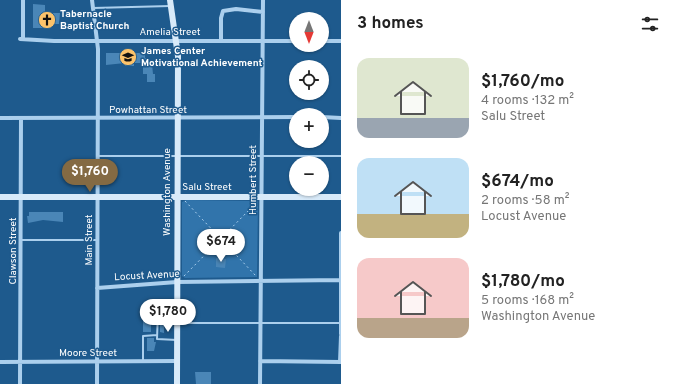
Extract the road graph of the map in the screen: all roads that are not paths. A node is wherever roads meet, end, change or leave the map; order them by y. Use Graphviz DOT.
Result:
graph roads {
  1 [pos="23,0"];
  2 [pos="92,0"];
  3 [pos="263,0"];
  4 [pos="171,3"];
  5 [pos="93,8"];
  6 [pos="263,12"];
  7 [pos="177,40"];
  8 [pos="221,40"];
  9 [pos="98,41"];
  10 [pos="262,41"];
  11 [pos="289,41"];
  12 [pos="329,41"];
  13 [pos="341,41"];
  14 [pos="178,117"];
  15 [pos="261,117"];
  16 [pos="289,117"];
  17 [pos="329,117"];
  18 [pos="0,118"];
  19 [pos="21,118"];
  20 [pos="98,118"];
  21 [pos="341,118"];
  22 [pos="261,155"];
  23 [pos="98,156"];
  24 [pos="178,156"];
  25 [pos="341,156"];
  26 [pos="0,197"];
  27 [pos="21,197"];
  28 [pos="98,197"];
  29 [pos="177,197"];
  30 [pos="341,197"];
  31 [pos="259,200"];
  32 [pos="341,233"];
  33 [pos="21,240"];
  34 [pos="97,240"];
  35 [pos="260,280"];
  36 [pos="341,280"];
  37 [pos="177,282"];
  38 [pos="97,288"];
  39 [pos="177,311"];
  40 [pos="177,323"];
  41 [pos="260,323"];
  42 [pos="341,323"];
  43 [pos="157,335"];
  44 [pos="341,335"];
  45 [pos="177,340"];
  46 [pos="20,361"];
  47 [pos="143,361"];
  48 [pos="177,361"];
  49 [pos="260,361"];
  50 [pos="0,362"];
  51 [pos="97,362"];
  52 [pos="341,362"];
  53 [pos="20,384"];
  54 [pos="97,384"];
  55 [pos="177,384"];
  56 [pos="260,384"];
  1 -- 9 [label="street, Amelia Street"];
  2 -- 5 [label="street, Main Street"];
  3 -- 6 [label="street, Humbert Street"];
  4 -- 5 [label="lane"];
  4 -- 7 [label="main road, Washington Avenue"];
  5 -- 9 [label="street, Main Street"];
  6 -- 8 [label="street"];
  6 -- 10 [label="street, Humbert Street"];
  7 -- 8 [label="street, Amelia Street"];
  7 -- 9 [label="street, Amelia Street"];
  7 -- 14 [label="main road, Washington Avenue"];
  8 -- 10 [label="street, Amelia Street"];
  9 -- 20 [label="street, Main Street"];
  10 -- 11 [label="street, Amelia Street"];
  10 -- 15 [label="street, Humbert Street"];
  12 -- 13 [label="street"];
  14 -- 15 [label="street, Powhattan Street"];
  14 -- 20 [label="street, Powhattan Street"];
  14 -- 24 [label="main road, Washington Avenue"];
  15 -- 16 [label="street, Powhattan Street"];
  15 -- 22 [label="street, Humbert Street"];
  17 -- 21 [label="street"];
  18 -- 19 [label="street, Powhattan Street"];
  19 -- 20 [label="street, Powhattan Street"];
  19 -- 27 [label="street, Clawson Street"];
  20 -- 23 [label="street, Main Street"];
  22 -- 24 [label="lane"];
  22 -- 25 [label="lane"];
  22 -- 31 [label="street, Humbert Street"];
  23 -- 24 [label="lane"];
  23 -- 28 [label="street, Main Street"];
  24 -- 29 [label="main road, Washington Avenue"];
  26 -- 27 [label="main road, Salu Street"];
  27 -- 28 [label="main road, Salu Street"];
  27 -- 33 [label="street, Clawson Street"];
  28 -- 29 [label="main road, Salu Street"];
  28 -- 34 [label="street, Main Street"];
  29 -- 31 [label="main road, Salu Street"];
  29 -- 37 [label="main road, Washington Avenue"];
  30 -- 31 [label="main road, Salu Street"];
  31 -- 35 [label="street, Humbert Street"];
  32 -- 36 [label="street"];
  33 -- 34 [label="lane"];
  33 -- 46 [label="street, Clawson Street"];
  34 -- 38 [label="street, Main Street"];
  35 -- 36 [label="street, Locust Avenue"];
  35 -- 37 [label="street, Locust Avenue"];
  35 -- 41 [label="street, Humbert Street"];
  36 -- 42 [label="street"];
  37 -- 38 [label="street, Locust Avenue"];
  37 -- 39 [label="main road, Washington Avenue"];
  38 -- 51 [label="street, Main Street"];
  39 -- 40 [label="main road, Washington Avenue"];
  39 -- 43 [label="lane"];
  40 -- 41 [label="lane"];
  40 -- 45 [label="main road, Washington Avenue"];
  41 -- 42 [label="lane"];
  41 -- 49 [label="street, Humbert Street"];
  42 -- 44 [label="street"];
  43 -- 45 [label="lane"];
  43 -- 47 [label="lane"];
  44 -- 52 [label="street"];
  45 -- 48 [label="main road, Washington Avenue"];
  46 -- 50 [label="street, Moore Street"];
  46 -- 51 [label="street, Moore Street"];
  46 -- 53 [label="street, Clawson Street"];
  47 -- 48 [label="street, Moore Street"];
  47 -- 51 [label="street, Moore Street"];
  48 -- 55 [label="main road, Washington Avenue"];
  49 -- 52 [label="street"];
  49 -- 56 [label="street, Humbert Street"];
  51 -- 54 [label="street, Main Street"];
}
